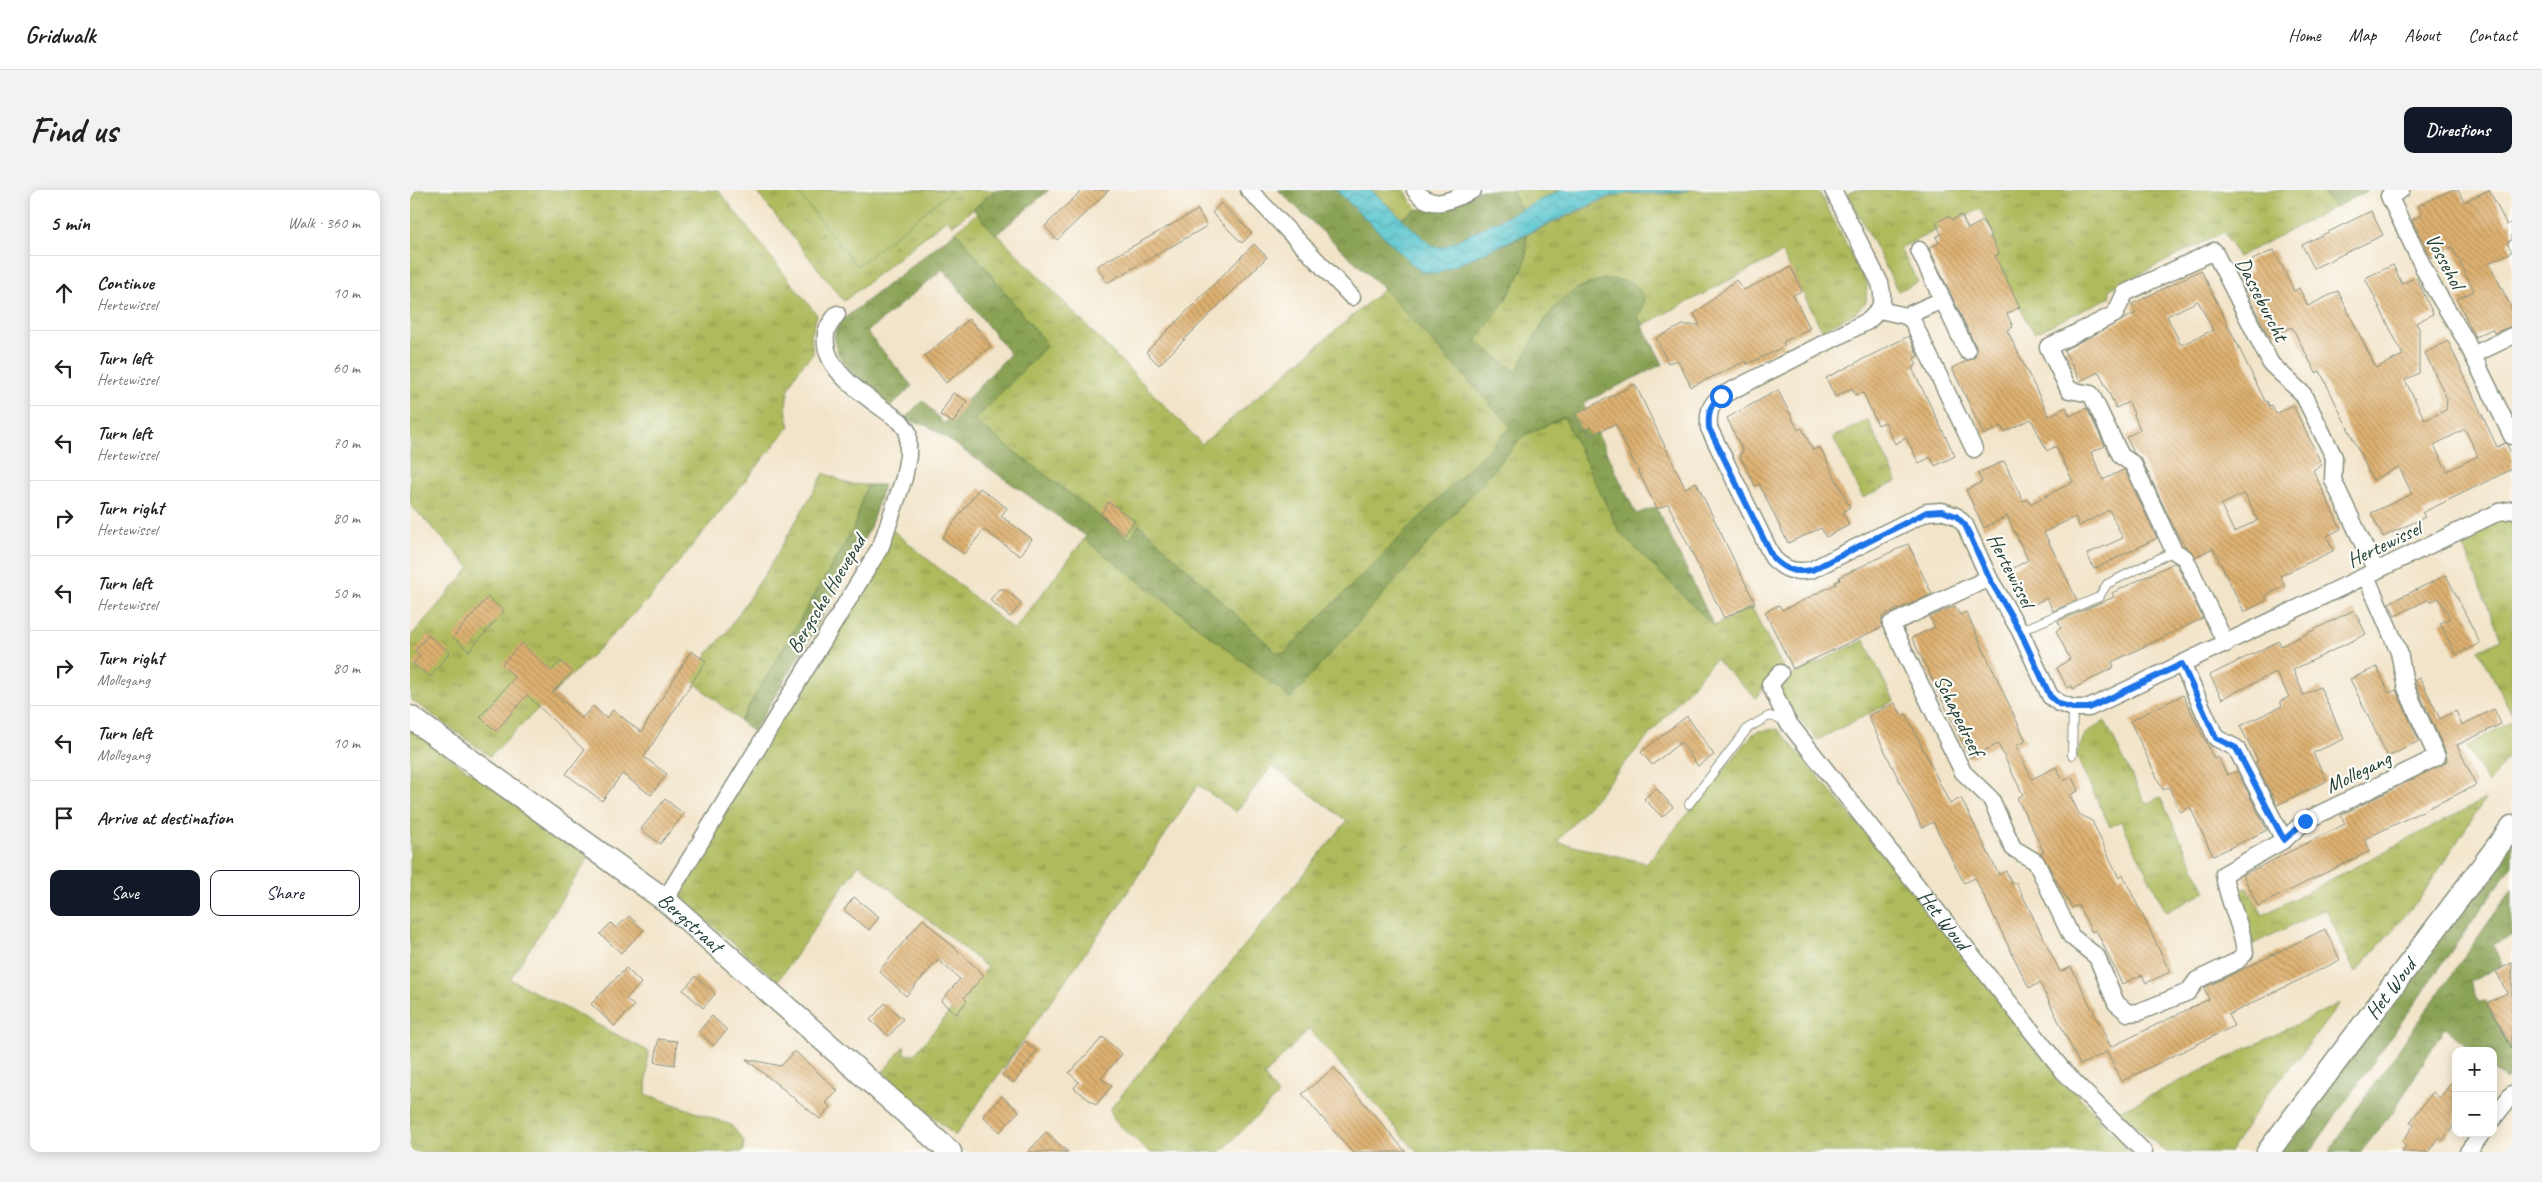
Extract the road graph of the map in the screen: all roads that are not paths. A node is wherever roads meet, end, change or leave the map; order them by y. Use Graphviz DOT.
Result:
graph roads {
  1 [pos="1249,190"];
  2 [pos="1415,190"];
  3 [pos="1473,190"];
  4 [pos="1833,190"];
  5 [pos="2401,190"];
  6 [pos="1919,250"];
  7 [pos="1352,297"];
  8 [pos="1942,300"];
  9 [pos="1880,310"];
  10 [pos="837,314"];
  11 [pos="1906,316"];
  12 [pos="2512,336"];
  13 [pos="1967,351"];
  14 [pos="2473,355"];
  15 [pos="2512,436"];
  16 [pos="1974,449"];
  17 [pos="2512,510"];
  18 [pos="2174,551"];
  19 [pos="2371,574"];
  20 [pos="1989,578"];
  21 [pos="2020,631"];
  22 [pos="2226,644"];
  23 [pos="2182,664"];
  24 [pos="1780,674"];
  25 [pos="2073,708"];
  26 [pos="410,717"];
  27 [pos="1787,721"];
  28 [pos="2072,755"];
  29 [pos="1689,804"];
  30 [pos="2512,827"];
  31 [pos="2284,840"];
  32 [pos="665,900"];
  33 [pos="2512,1094"];
  34 [pos="2497,1114"];
  35 [pos="2479,1137"];
  36 [pos="950,1152"];
  37 [pos="2144,1152"];
  38 [pos="2268,1152"];
  39 [pos="2468,1152"];
  1 -- 7 [label="street"];
  2 -- 3 [label="street"];
  4 -- 9 [label="street"];
  5 -- 14 [label="street, Vossehol"];
  6 -- 8 [label="street"];
  8 -- 11 [label="street"];
  8 -- 13 [label="street"];
  9 -- 11 [label="street"];
  9 -- 20 [label="street, Hertewissel"];
  10 -- 32 [label="street, Bergsche Hoevepad"];
  11 -- 16 [label="street"];
  12 -- 14 [label="street"];
  14 -- 15 [label="street, Vossehol"];
  17 -- 19 [label="street, Hertewissel"];
  18 -- 19 [label="street, Dasseburcht"];
  18 -- 21 [label="lane"];
  18 -- 22 [label="street, Dasseburcht"];
  19 -- 22 [label="street, Hertewissel"];
  19 -- 31 [label="street, Mollegang"];
  20 -- 21 [label="street, Hertewissel"];
  20 -- 31 [label="street, Schapedreef"];
  21 -- 25 [label="street, Hertewissel"];
  22 -- 23 [label="street, Hertewissel"];
  23 -- 25 [label="street, Hertewissel"];
  23 -- 31 [label="street"];
  24 -- 27 [label="street, Het Woud"];
  25 -- 28 [label="lane"];
  26 -- 32 [label="street, Bergstraat"];
  27 -- 29 [label="lane"];
  27 -- 37 [label="street, Het Woud"];
  30 -- 38 [label="street, Het Woud"];
  32 -- 36 [label="street, Bergstraat"];
  33 -- 34 [label="street"];
  35 -- 39 [label="street"];
}
